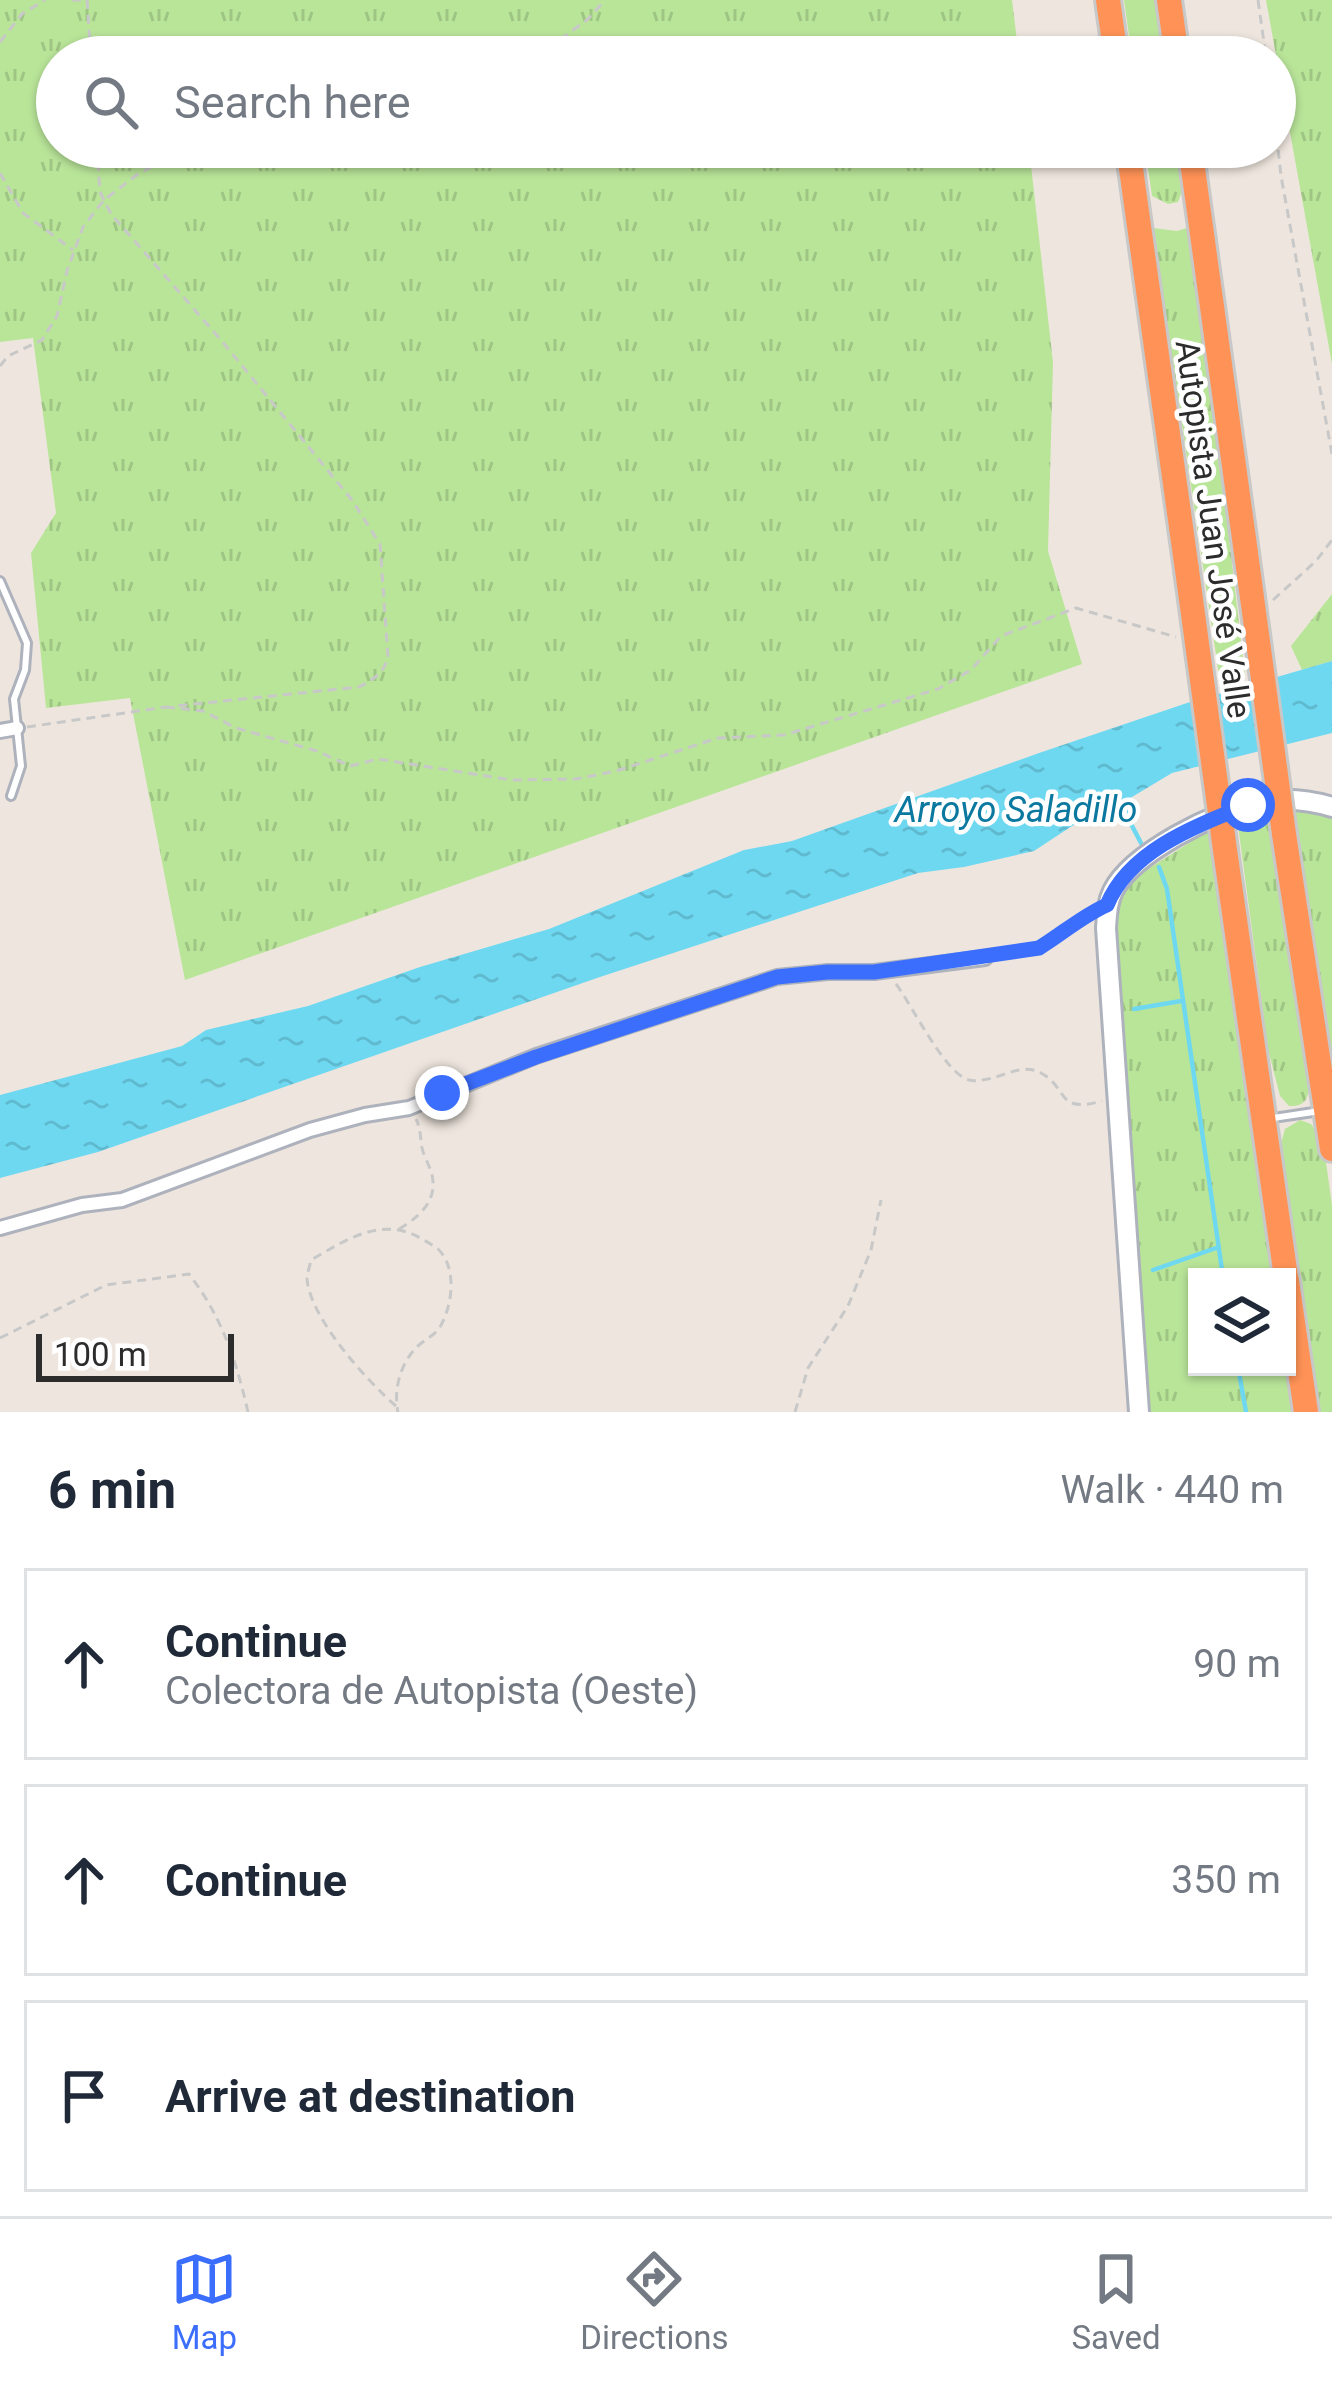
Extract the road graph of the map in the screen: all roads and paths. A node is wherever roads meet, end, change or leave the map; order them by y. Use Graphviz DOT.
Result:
graph roads {
  1 [pos="45,0"];
  2 [pos="72,0"];
  3 [pos="87,0"];
  4 [pos="605,0"];
  5 [pos="1108,0"];
  6 [pos="1169,0"];
  7 [pos="1258,0"];
  8 [pos="90,36"];
  9 [pos="564,36"];
  10 [pos="1113,36"];
  11 [pos="1174,36"];
  12 [pos="1263,36"];
  13 [pos="0,42"];
  14 [pos="98,168"];
  15 [pos="149,168"];
  16 [pos="1131,168"];
  17 [pos="1193,168"];
  18 [pos="1280,168"];
  19 [pos="0,173"];
  20 [pos="104,200"];
  21 [pos="74,251"];
  22 [pos="0,366"];
  23 [pos="1332,454"];
  24 [pos="1332,540"];
  25 [pos="0,581"];
  26 [pos="1262,607"];
  27 [pos="1245,617"];
  28 [pos="1212,630"];
  29 [pos="1180,638"];
  30 [pos="166,707"];
  31 [pos="17,728"];
  32 [pos="0,730"];
  33 [pos="11,796"];
  34 [pos="1332,807"];
  35 [pos="1107,905"];
  36 [pos="985,958"];
  37 [pos="874,972"];
  38 [pos="1120,1090"];
  39 [pos="409,1108"];
  40 [pos="1326,1110"];
  41 [pos="1264,1119"];
  42 [pos="1332,1149"];
  43 [pos="881,1200"];
  44 [pos="0,1228"];
  45 [pos="398,1230"];
  46 [pos="1285,1268"];
  47 [pos="0,1338"];
  48 [pos="1296,1342"];
  49 [pos="397,1409"];
  50 [pos="248,1412"];
  51 [pos="795,1412"];
  52 [pos="1139,1412"];
  53 [pos="1306,1412"];
  1 -- 13 [label="path"];
  2 -- 3 [label="path"];
  3 -- 8 [label="path"];
  4 -- 9 [label="path"];
  5 -- 10 [label="highway"];
  6 -- 11 [label="highway"];
  7 -- 12 [label="path"];
  14 -- 20 [label="path"];
  15 -- 20 [label="path"];
  16 -- 41 [label="highway, Autopista Juan José Valle, bridge"];
  17 -- 40 [label="highway, Autopista Juan José Valle, bridge"];
  18 -- 23 [label="path"];
  19 -- 21 [label="path"];
  20 -- 21 [label="path"];
  20 -- 30 [label="path"];
  21 -- 22 [label="path"];
  24 -- 26 [label="path"];
  25 -- 31 [label="lane"];
  27 -- 28 [label="path"];
  29 -- 30 [label="path"];
  30 -- 31 [label="path"];
  31 -- 32 [label="street"];
  31 -- 33 [label="lane"];
  34 -- 35 [label="main road"];
  35 -- 36 [label="path"];
  35 -- 38 [label="main road"];
  36 -- 37 [label="street"];
  37 -- 38 [label="path"];
  37 -- 39 [label="street"];
  38 -- 52 [label="main road"];
  39 -- 44 [label="street"];
  39 -- 45 [label="path"];
  40 -- 41 [label="lane"];
  40 -- 42 [label="highway, Autopista Juan José Valle"];
  41 -- 46 [label="highway, Autopista Juan José Valle"];
  43 -- 51 [label="path"];
  45 -- 49 [label="path"];
  45 -- 49 [label="path"];
  47 -- 50 [label="path"];
  48 -- 53 [label="highway, Autopista Juan José Valle"];
}
